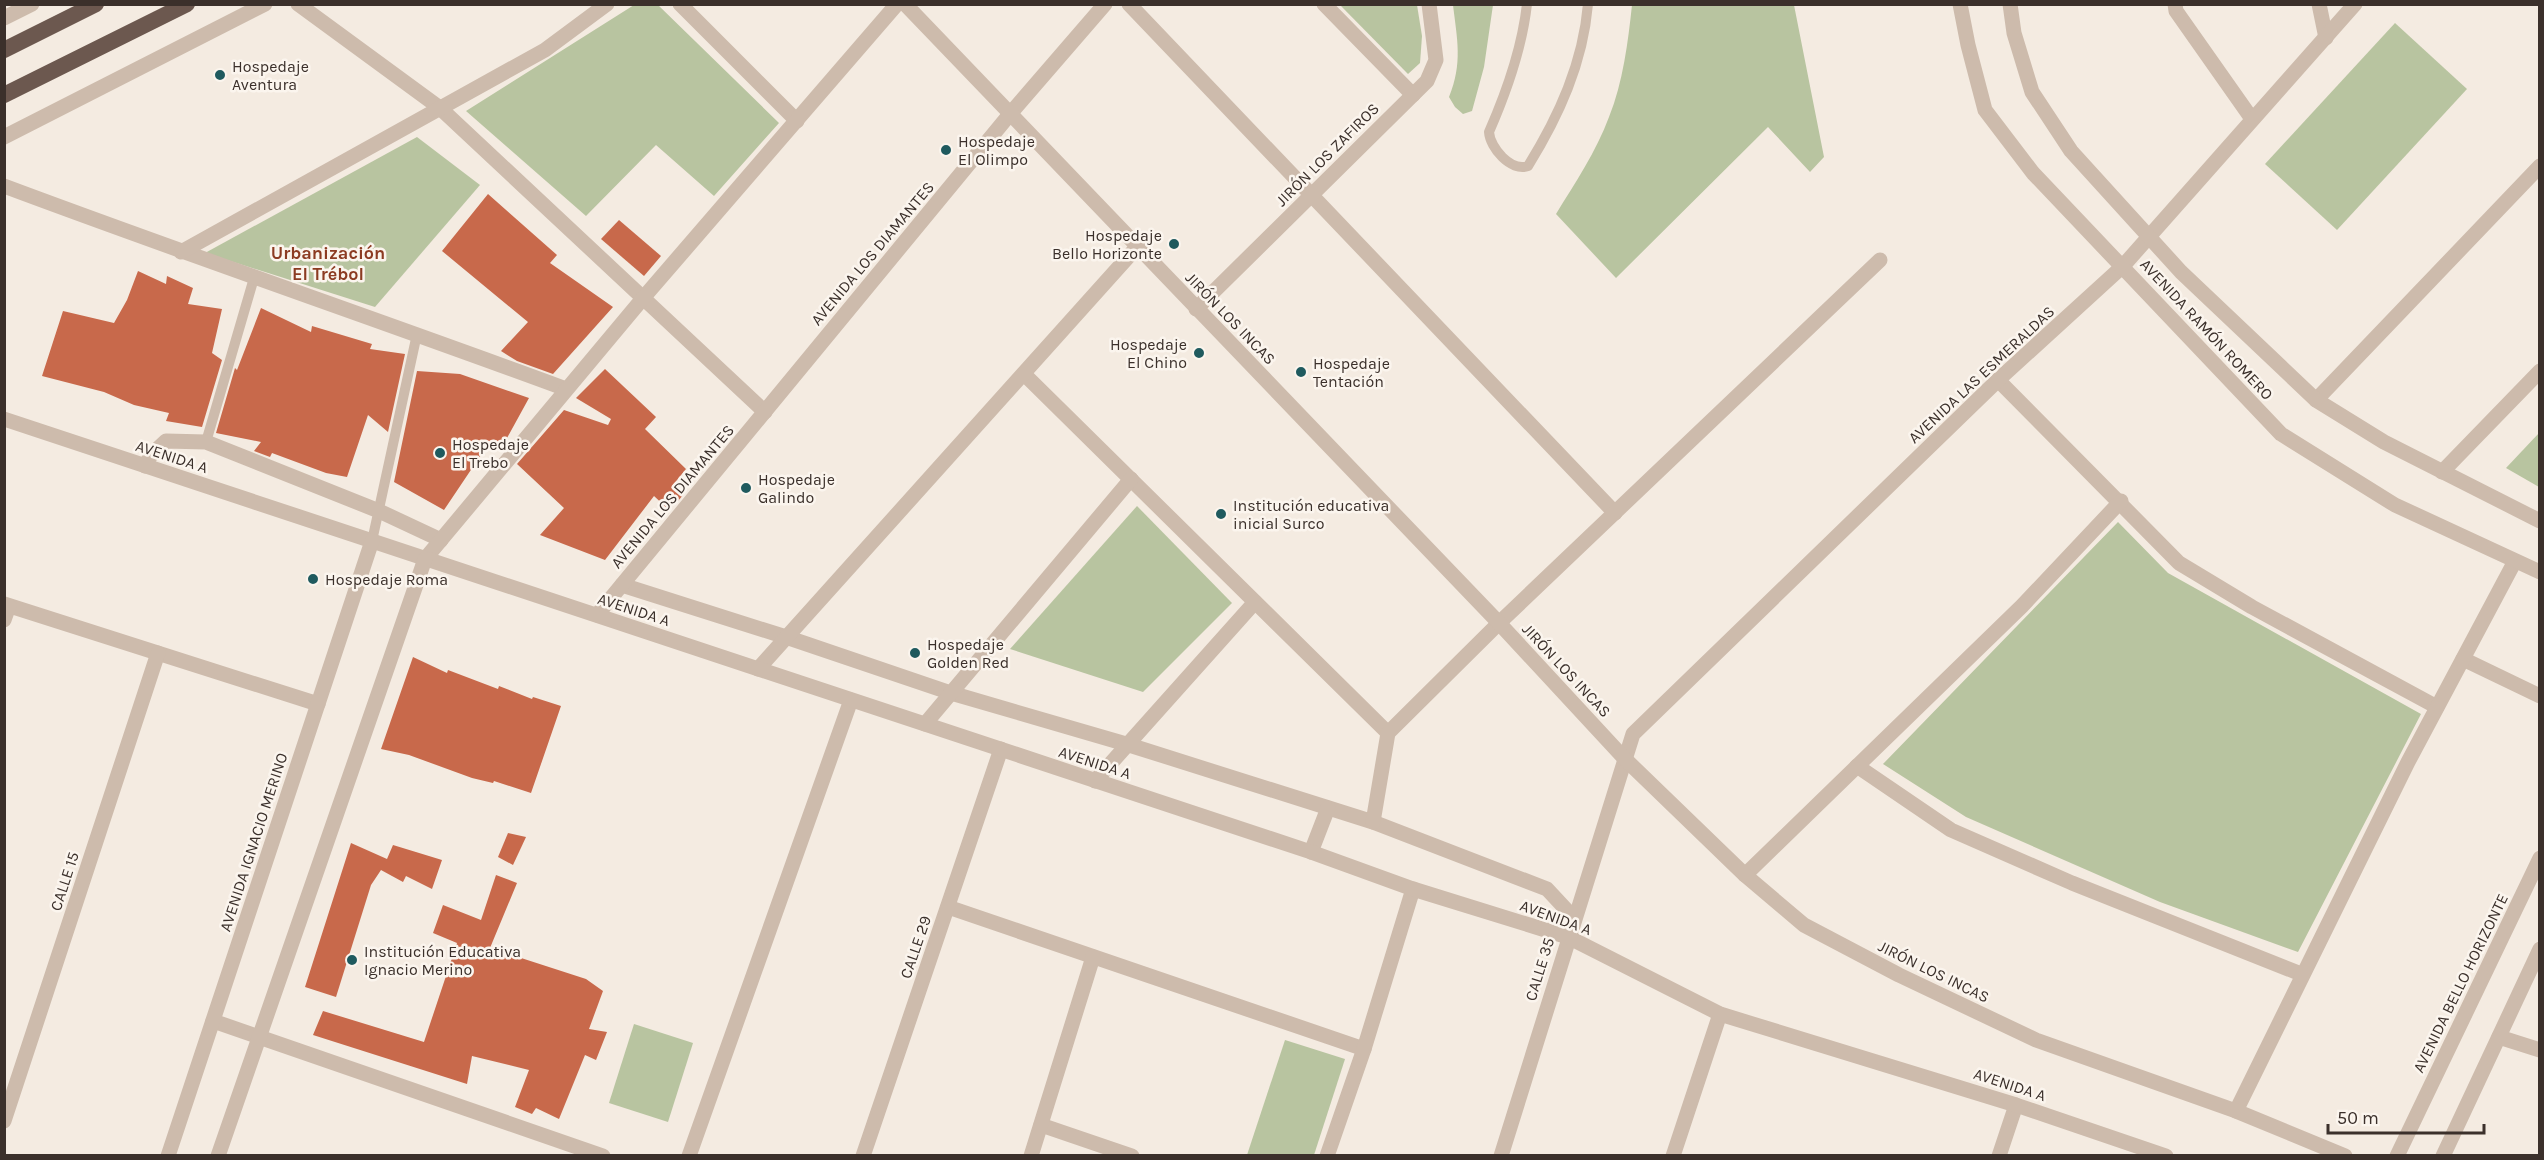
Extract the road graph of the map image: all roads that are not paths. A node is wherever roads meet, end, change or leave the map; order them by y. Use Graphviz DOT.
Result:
graph roads {
  1 [pos="32,4"];
  2 [pos="96,4"];
  3 [pos="187,4"];
  4 [pos="265,4"];
  5 [pos="298,4"];
  6 [pos="607,4"];
  7 [pos="680,4"];
  8 [pos="897,4"];
  9 [pos="906,4"];
  10 [pos="1105,4"];
  11 [pos="1129,4"];
  12 [pos="1324,4"];
  13 [pos="1429,4"];
  14 [pos="1527,4"];
  15 [pos="1588,4"];
  16 [pos="1960,4"];
  17 [pos="2010,4"];
  18 [pos="2175,4"];
  19 [pos="2319,4"];
  20 [pos="2355,4"];
  21 [pos="4,18"];
  22 [pos="2326,38"];
  23 [pos="4,50"];
  24 [pos="4,94"];
  25 [pos="1413,95"];
  26 [pos="440,108"];
  27 [pos="1010,114"];
  28 [pos="2252,120"];
  29 [pos="797,121"];
  30 [pos="6,132"];
  31 [pos="2540,166"];
  32 [pos="4,186"];
  33 [pos="1310,196"];
  34 [pos="2150,235"];
  35 [pos="1137,247"];
  36 [pos="182,252"];
  37 [pos="1880,260"];
  38 [pos="2123,266"];
  39 [pos="254,278"];
  40 [pos="644,297"];
  41 [pos="1196,309"];
  42 [pos="417,334"];
  43 [pos="2540,370"];
  44 [pos="1024,374"];
  45 [pos="1998,380"];
  46 [pos="566,390"];
  47 [pos="2316,400"];
  48 [pos="770,406"];
  49 [pos="4,419"];
  50 [pos="206,441"];
  51 [pos="145,466"];
  52 [pos="2442,472"];
  53 [pos="1131,479"];
  54 [pos="2121,501"];
  55 [pos="379,511"];
  56 [pos="1615,513"];
  57 [pos="2540,521"];
  58 [pos="441,540"];
  59 [pos="372,541"];
  60 [pos="425,559"];
  61 [pos="2515,561"];
  62 [pos="2540,572"];
  63 [pos="622,585"];
  64 [pos="1255,602"];
  65 [pos="6,610"];
  66 [pos="597,615"];
  67 [pos="1499,623"];
  68 [pos="786,637"];
  69 [pos="158,653"];
  70 [pos="2463,658"];
  71 [pos="758,669"];
  72 [pos="951,693"];
  73 [pos="2540,696"];
  74 [pos="851,700"];
  75 [pos="318,704"];
  76 [pos="2437,707"];
  77 [pos="925,724"];
  78 [pos="1388,733"];
  79 [pos="1126,744"];
  80 [pos="1001,749"];
  81 [pos="1624,758"];
  82 [pos="1857,766"];
  83 [pos="1095,781"];
  84 [pos="1328,808"];
  85 [pos="1373,822"];
  86 [pos="1311,852"];
  87 [pos="2540,858"];
  88 [pos="1744,875"];
  89 [pos="1413,890"];
  90 [pos="948,907"];
  91 [pos="1574,918"];
  92 [pos="1568,937"];
  93 [pos="2540,949"];
  94 [pos="1093,957"];
  95 [pos="2301,974"];
  96 [pos="1720,1014"];
  97 [pos="213,1021"];
  98 [pos="260,1037"];
  99 [pos="2499,1037"];
  100 [pos="1364,1049"];
  101 [pos="2540,1050"];
  102 [pos="2016,1105"];
  103 [pos="2235,1111"];
  104 [pos="4,1121"];
  105 [pos="1041,1125"];
  106 [pos="168,1155"];
  107 [pos="218,1155"];
  108 [pos="603,1155"];
  109 [pos="689,1155"];
  110 [pos="863,1155"];
  111 [pos="1031,1155"];
  112 [pos="1132,1155"];
  113 [pos="1327,1155"];
  114 [pos="1501,1155"];
  115 [pos="1673,1155"];
  116 [pos="1999,1155"];
  117 [pos="2166,1155"];
  118 [pos="2345,1155"];
  119 [pos="2397,1155"];
  120 [pos="2443,1155"];
  1 -- 21 [label="street"];
  2 -- 23 [label="highway"];
  3 -- 24 [label="highway"];
  4 -- 30 [label="street"];
  5 -- 26 [label="street"];
  6 -- 26 [label="street"];
  7 -- 29 [label="street"];
  8 -- 29 [label="street"];
  9 -- 27 [label="street, JIRÓN LOS INCAS"];
  10 -- 27 [label="street"];
  11 -- 33 [label="street"];
  12 -- 25 [label="street"];
  13 -- 25 [label="street, JIRÓN LOS ZAFIROS"];
  14 -- 15 [label="lane"];
  16 -- 38 [label="street, AVENIDA RAMÓN ROMERO"];
  17 -- 34 [label="street, AVENIDA RAMÓN ROMERO"];
  18 -- 28 [label="street"];
  19 -- 22 [label="street"];
  20 -- 22 [label="street, AVENIDA LAS ESMERALDAS"];
  22 -- 28 [label="street, AVENIDA LAS ESMERALDAS"];
  25 -- 33 [label="street, JIRÓN LOS ZAFIROS"];
  26 -- 36 [label="street"];
  26 -- 40 [label="street"];
  27 -- 35 [label="street, JIRÓN LOS INCAS"];
  27 -- 48 [label="street, AVENIDA LOS DIAMANTES"];
  28 -- 34 [label="street, AVENIDA LAS ESMERALDAS"];
  29 -- 40 [label="street"];
  31 -- 47 [label="street"];
  32 -- 36 [label="street"];
  33 -- 41 [label="street, JIRÓN LOS ZAFIROS"];
  33 -- 56 [label="street"];
  34 -- 38 [label="street, AVENIDA LAS ESMERALDAS"];
  34 -- 47 [label="street, AVENIDA RAMÓN ROMERO"];
  35 -- 41 [label="street, JIRÓN LOS INCAS"];
  35 -- 44 [label="street"];
  36 -- 39 [label="street"];
  37 -- 56 [label="street"];
  38 -- 45 [label="street, AVENIDA LAS ESMERALDAS"];
  38 -- 61 [label="street, AVENIDA RAMÓN ROMERO"];
  39 -- 42 [label="street"];
  39 -- 50 [label="lane"];
  40 -- 46 [label="street"];
  40 -- 48 [label="street"];
  41 -- 67 [label="street, JIRÓN LOS INCAS"];
  42 -- 46 [label="street"];
  42 -- 55 [label="lane"];
  43 -- 52 [label="street"];
  44 -- 53 [label="street"];
  44 -- 68 [label="street"];
  45 -- 54 [label="street"];
  45 -- 81 [label="street, AVENIDA LAS ESMERALDAS"];
  46 -- 58 [label="street"];
  47 -- 52 [label="street, AVENIDA RAMÓN ROMERO"];
  48 -- 63 [label="street, AVENIDA LOS DIAMANTES"];
  49 -- 51 [label="street, AVENIDA A"];
  50 -- 51 [label="street"];
  50 -- 55 [label="street"];
  51 -- 59 [label="street, AVENIDA A"];
  52 -- 57 [label="street, AVENIDA RAMÓN ROMERO"];
  53 -- 64 [label="street"];
  53 -- 72 [label="street"];
  54 -- 76 [label="street"];
  54 -- 82 [label="street"];
  55 -- 58 [label="street"];
  55 -- 59 [label="lane"];
  56 -- 67 [label="street"];
  58 -- 60 [label="street"];
  59 -- 60 [label="street, AVENIDA A"];
  59 -- 75 [label="street, AVENIDA IGNACIO MERINO"];
  60 -- 66 [label="street, AVENIDA A"];
  60 -- 98 [label="street"];
  61 -- 62 [label="street, AVENIDA RAMÓN ROMERO"];
  61 -- 70 [label="street"];
  63 -- 66 [label="street, AVENIDA LOS DIAMANTES"];
  63 -- 68 [label="street"];
  64 -- 78 [label="street"];
  64 -- 79 [label="street"];
  65 -- 69 [label="street"];
  66 -- 71 [label="street, AVENIDA A"];
  67 -- 78 [label="street"];
  67 -- 81 [label="street, JIRÓN LOS INCAS"];
  68 -- 71 [label="street"];
  68 -- 72 [label="street"];
  69 -- 75 [label="street"];
  69 -- 104 [label="street, CALLE 15"];
  70 -- 73 [label="street"];
  70 -- 76 [label="street"];
  71 -- 74 [label="street, AVENIDA A"];
  72 -- 77 [label="street"];
  72 -- 79 [label="street"];
  74 -- 77 [label="street, AVENIDA A"];
  74 -- 109 [label="street"];
  75 -- 97 [label="street, AVENIDA IGNACIO MERINO"];
  76 -- 95 [label="street"];
  77 -- 80 [label="street, AVENIDA A"];
  78 -- 85 [label="street"];
  79 -- 83 [label="street"];
  79 -- 84 [label="street"];
  80 -- 83 [label="street, AVENIDA A"];
  80 -- 90 [label="street, CALLE 29"];
  81 -- 88 [label="street, JIRÓN LOS INCAS"];
  81 -- 91 [label="street, CALLE 35"];
  82 -- 88 [label="street"];
  82 -- 95 [label="street"];
  83 -- 86 [label="street, AVENIDA A"];
  84 -- 85 [label="street"];
  84 -- 86 [label="street"];
  85 -- 91 [label="street"];
  86 -- 89 [label="street, AVENIDA A"];
  87 -- 119 [label="street, AVENIDA BELLO HORIZONTE"];
  88 -- 103 [label="street, JIRÓN LOS INCAS"];
  89 -- 92 [label="street, AVENIDA A"];
  89 -- 100 [label="street"];
  90 -- 94 [label="street"];
  90 -- 110 [label="street, CALLE 29"];
  91 -- 92 [label="street, CALLE 35"];
  92 -- 96 [label="street, AVENIDA A"];
  92 -- 114 [label="street, CALLE 35"];
  93 -- 99 [label="street"];
  94 -- 100 [label="street"];
  94 -- 105 [label="street"];
  95 -- 103 [label="street"];
  96 -- 102 [label="street, AVENIDA A"];
  96 -- 115 [label="street"];
  97 -- 98 [label="street"];
  97 -- 106 [label="street, AVENIDA IGNACIO MERINO"];
  98 -- 107 [label="street"];
  98 -- 108 [label="street"];
  99 -- 101 [label="street"];
  99 -- 120 [label="street"];
  100 -- 113 [label="street"];
  102 -- 116 [label="street"];
  102 -- 117 [label="street, AVENIDA A"];
  103 -- 118 [label="street, JIRÓN LOS INCAS"];
  105 -- 111 [label="street"];
  105 -- 112 [label="street"];
}
